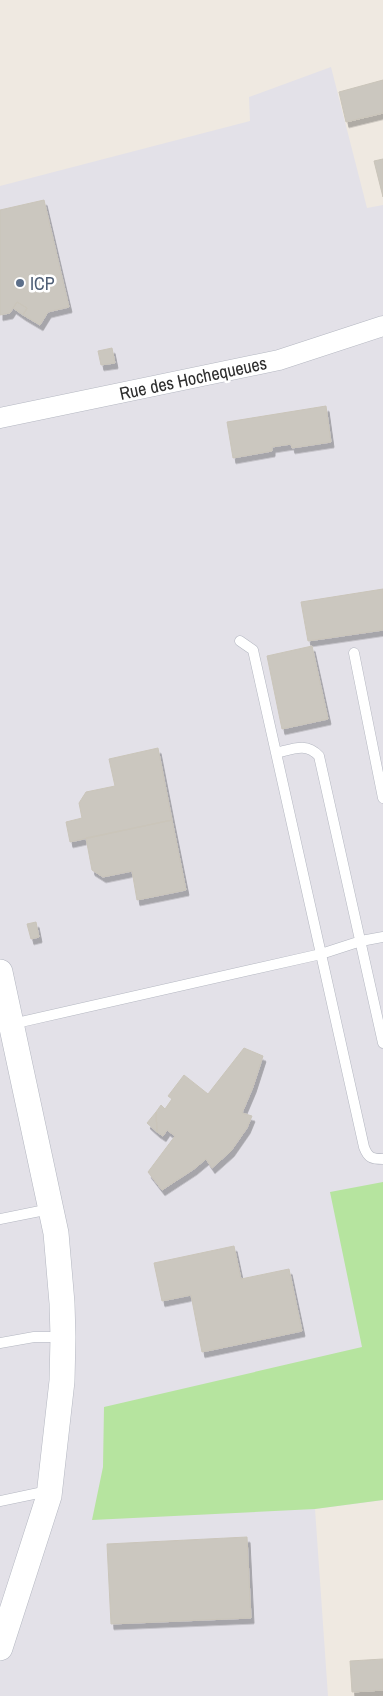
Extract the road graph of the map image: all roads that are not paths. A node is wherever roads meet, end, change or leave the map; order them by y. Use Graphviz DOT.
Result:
graph roads {
  1 [pos="383,326"];
  2 [pos="0,418"];
  3 [pos="240,641"];
  4 [pos="354,654"];
  5 [pos="276,753"];
  6 [pos="383,798"];
  7 [pos="383,936"];
  8 [pos="361,941"];
  9 [pos="321,954"];
  10 [pos="0,972"];
  11 [pos="11,1024"];
  12 [pos="383,1043"];
  13 [pos="383,1158"];
  14 [pos="51,1209"];
  15 [pos="0,1219"];
  16 [pos="63,1337"];
  17 [pos="0,1343"];
  18 [pos="49,1491"];
  19 [pos="0,1501"];
  20 [pos="0,1648"];
  1 -- 2 [label="street, Rue des Hochequeues"];
  3 -- 5 [label="lane"];
  4 -- 6 [label="lane"];
  5 -- 8 [label="lane"];
  5 -- 9 [label="lane"];
  7 -- 8 [label="lane"];
  8 -- 9 [label="lane"];
  8 -- 12 [label="lane"];
  9 -- 11 [label="lane"];
  9 -- 13 [label="lane"];
  10 -- 11 [label="street"];
  11 -- 14 [label="street"];
  14 -- 15 [label="lane"];
  14 -- 16 [label="street"];
  16 -- 17 [label="lane"];
  16 -- 18 [label="street"];
  18 -- 19 [label="lane"];
  18 -- 20 [label="street"];
}
